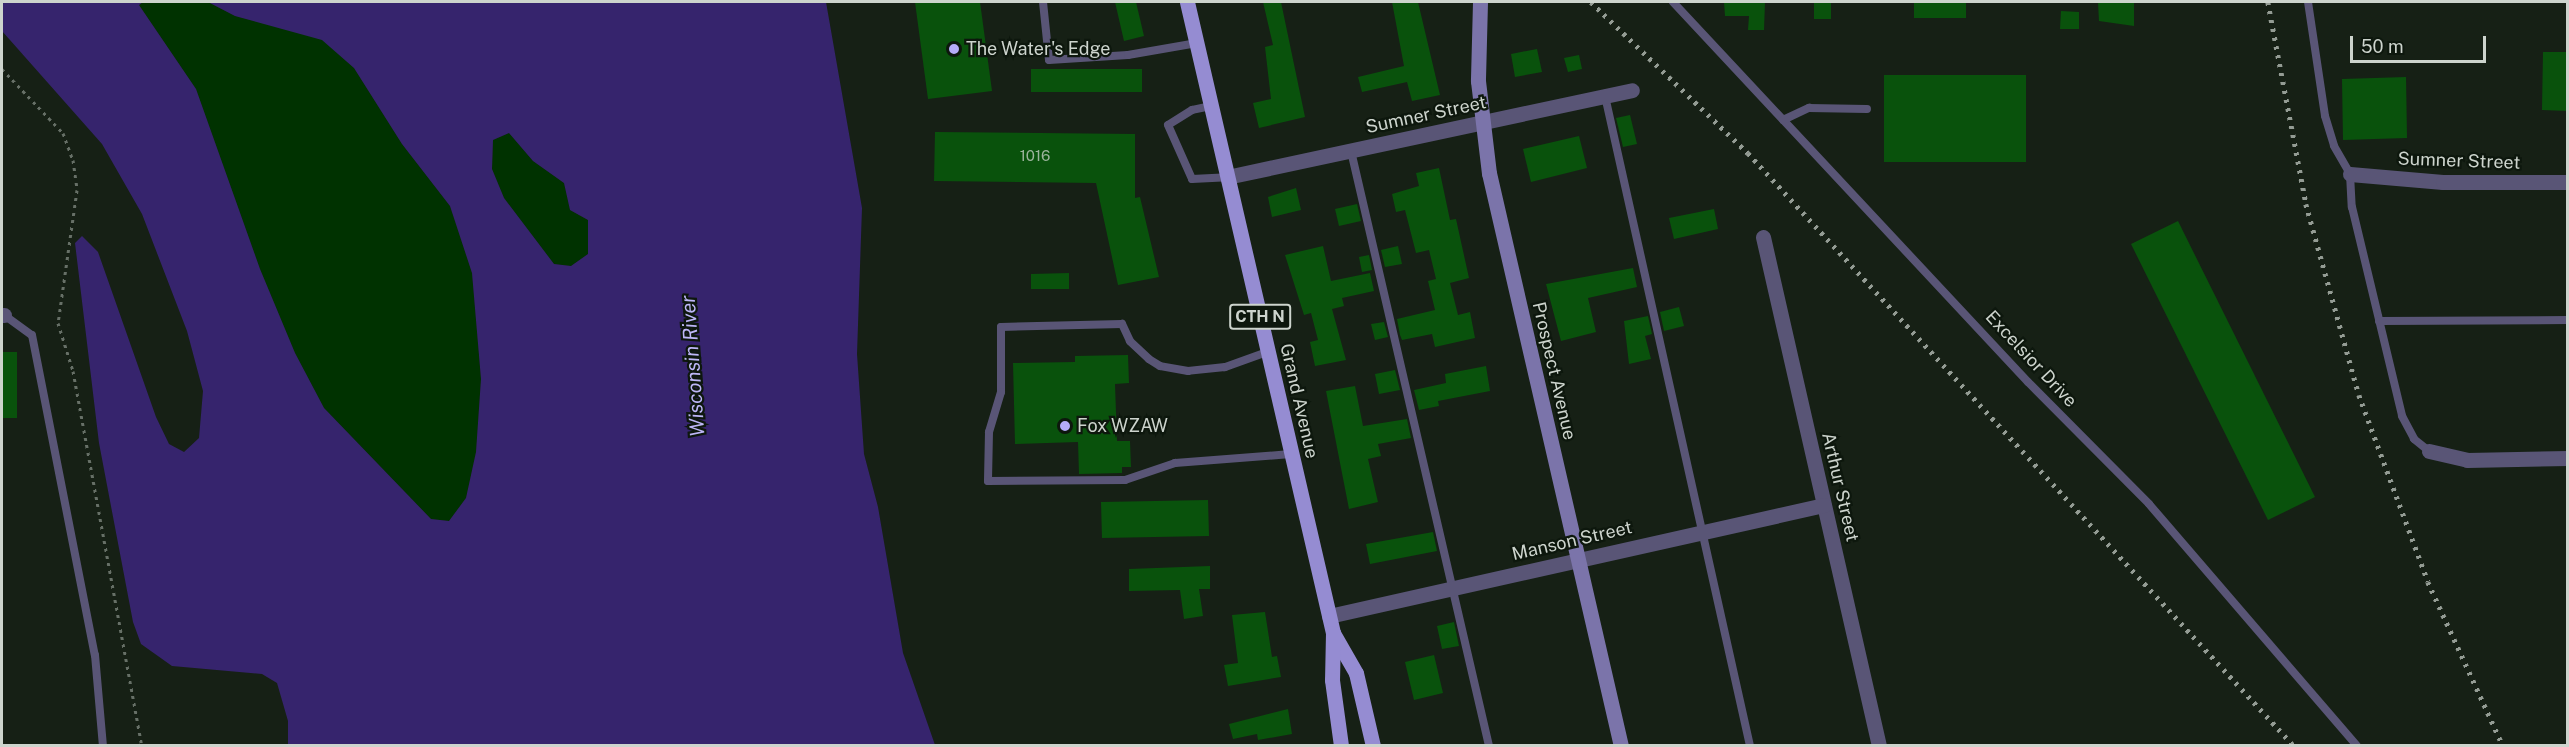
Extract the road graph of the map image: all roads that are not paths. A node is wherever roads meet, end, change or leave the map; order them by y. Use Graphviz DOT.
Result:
graph roads {
  1 [pos="1043,2"];
  2 [pos="1187,2"];
  3 [pos="1480,2"];
  4 [pos="1673,2"];
  5 [pos="2308,2"];
  6 [pos="1197,43"];
  7 [pos="1632,90"];
  8 [pos="1605,96"];
  9 [pos="1211,106"];
  10 [pos="1867,109"];
  11 [pos="1783,120"];
  12 [pos="1481,123"];
  13 [pos="1351,151"];
  14 [pos="2350,174"];
  15 [pos="1227,177"];
  16 [pos="2568,183"];
  17 [pos="1763,237"];
  18 [pos="3,315"];
  19 [pos="2568,320"];
  20 [pos="2379,321"];
  21 [pos="1267,352"];
  22 [pos="2429,451"];
  23 [pos="1291,454"];
  24 [pos="2568,458"];
  25 [pos="1824,505"];
  26 [pos="1701,532"];
  27 [pos="1579,560"];
  28 [pos="1453,588"];
  29 [pos="1329,616"];
  30 [pos="1333,633"];
  31 [pos="103,746"];
  32 [pos="1341,746"];
  33 [pos="1373,746"];
  34 [pos="1489,746"];
  35 [pos="1622,746"];
  36 [pos="1750,746"];
  37 [pos="1879,746"];
  38 [pos="2357,746"];
  1 -- 6 [label="lane"];
  2 -- 6 [label="main road, Grand Avenue / CTH N"];
  3 -- 12 [label="street, Prospect Avenue"];
  4 -- 11 [label="lane, Excelsior Drive"];
  5 -- 14 [label="lane"];
  6 -- 9 [label="main road, Grand Avenue / CTH N"];
  7 -- 8 [label="street, Sumner Street"];
  8 -- 12 [label="street, Sumner Street"];
  8 -- 26 [label="lane"];
  9 -- 15 [label="main road, Grand Avenue / CTH N"];
  9 -- 15 [label="lane"];
  10 -- 11 [label="lane"];
  11 -- 38 [label="lane, Excelsior Drive"];
  12 -- 13 [label="street, Sumner Street"];
  12 -- 27 [label="street, Prospect Avenue"];
  13 -- 15 [label="street, Sumner Street"];
  13 -- 28 [label="lane"];
  14 -- 16 [label="street, Sumner Street"];
  14 -- 20 [label="lane"];
  15 -- 21 [label="main road, Grand Avenue / CTH N"];
  17 -- 25 [label="street, Arthur Street"];
  18 -- 31 [label="lane"];
  19 -- 20 [label="lane"];
  20 -- 22 [label="lane"];
  21 -- 23 [label="main road, Grand Avenue / CTH N"];
  21 -- 23 [label="lane"];
  22 -- 24 [label="street"];
  23 -- 29 [label="main road, Grand Avenue / CTH N"];
  25 -- 26 [label="street, Manson Street"];
  25 -- 37 [label="street, Arthur Street"];
  26 -- 27 [label="street, Manson Street"];
  26 -- 36 [label="lane"];
  27 -- 28 [label="street, Manson Street"];
  27 -- 35 [label="street, Prospect Avenue"];
  28 -- 29 [label="street, Manson Street"];
  28 -- 34 [label="lane"];
  29 -- 30 [label="main road, Grand Avenue / CTH N"];
  30 -- 32 [label="main road, Grand Avenue / CTH N"];
  30 -- 33 [label="main road, Grand Avenue / CTH N"];
}
